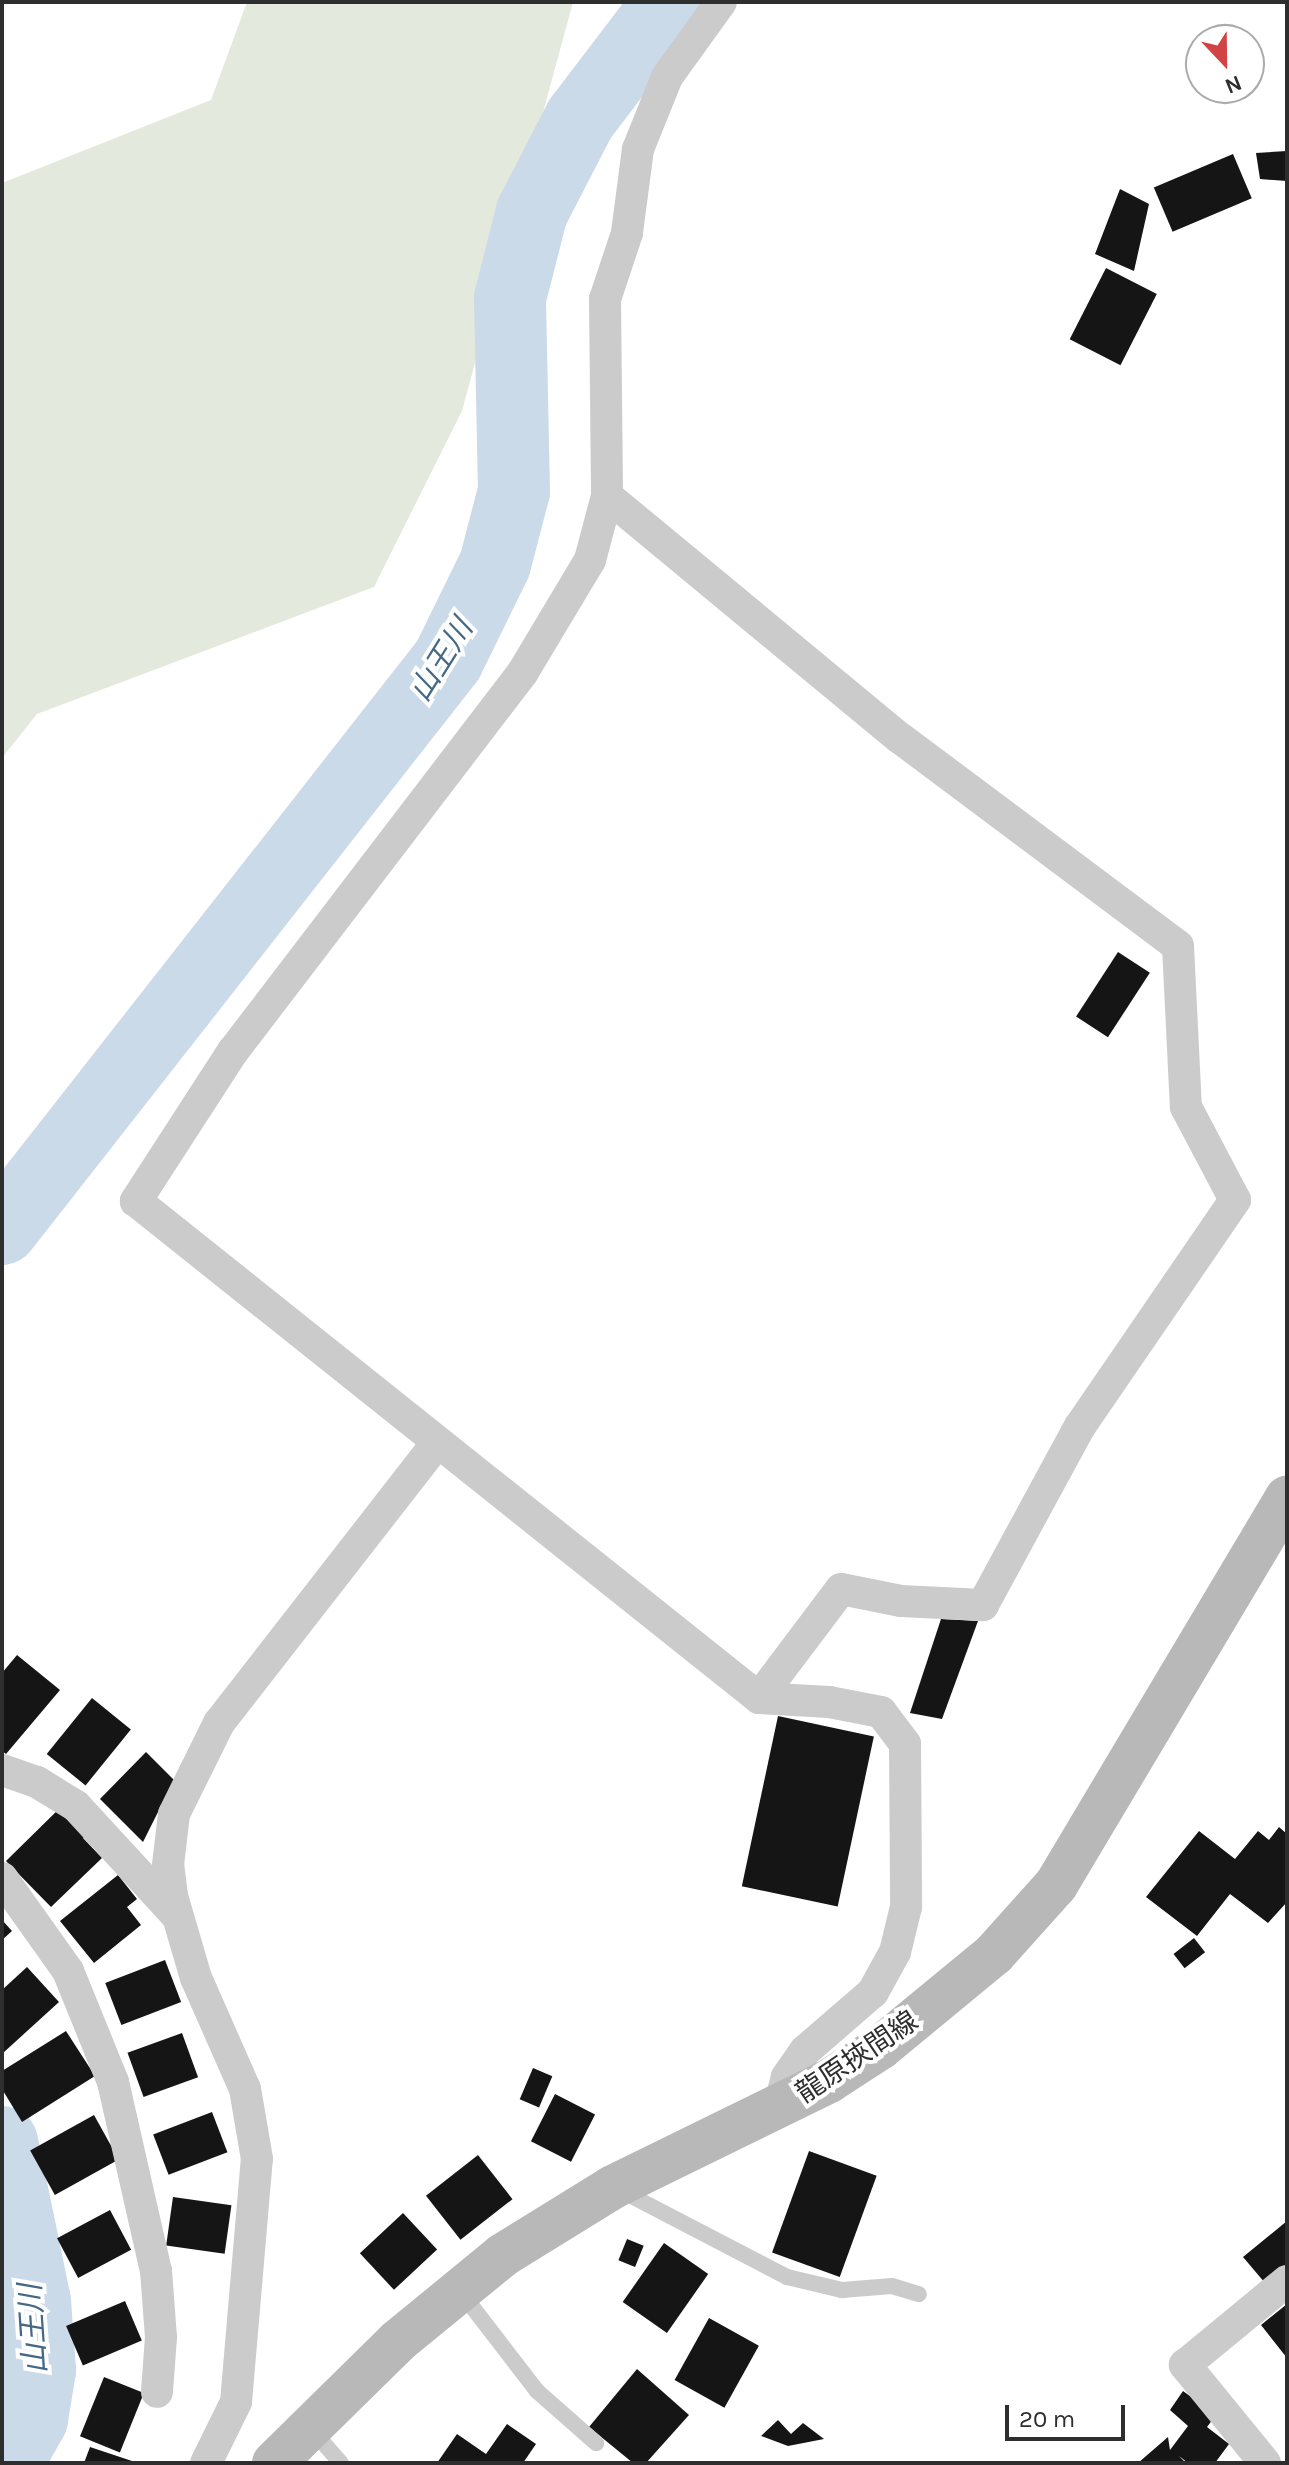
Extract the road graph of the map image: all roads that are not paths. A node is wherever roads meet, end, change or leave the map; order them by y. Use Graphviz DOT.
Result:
graph roads {
  1 [pos="721,2"];
  2 [pos="607,496"];
  3 [pos="436,1444"];
  4 [pos="1287,1498"];
  5 [pos="759,1698"];
  6 [pos="2,1770"];
  7 [pos="2,1878"];
  8 [pos="177,1916"];
  9 [pos="779,2107"];
  10 [pos="613,2187"];
  11 [pos="1287,2281"];
  12 [pos="459,2290"];
  13 [pos="919,2294"];
  14 [pos="157,2392"];
  15 [pos="310,2428"];
  16 [pos="596,2443"];
  17 [pos="206,2463"];
  18 [pos="274,2463"];
  19 [pos="341,2463"];
  20 [pos="1265,2463"];
  1 -- 2 [label="street"];
  2 -- 3 [label="street"];
  2 -- 5 [label="street"];
  3 -- 5 [label="street"];
  3 -- 8 [label="street"];
  4 -- 9 [label="main road, 龍原挾間線"];
  5 -- 9 [label="street"];
  6 -- 8 [label="street"];
  7 -- 14 [label="street"];
  8 -- 17 [label="street"];
  9 -- 10 [label="main road, 龍原挾間線"];
  10 -- 12 [label="main road, 龍原挾間線"];
  10 -- 13 [label="lane"];
  11 -- 20 [label="street"];
  12 -- 15 [label="main road, 龍原挾間線"];
  12 -- 16 [label="lane"];
  15 -- 18 [label="main road, 龍原挾間線"];
  15 -- 19 [label="lane"];
}
